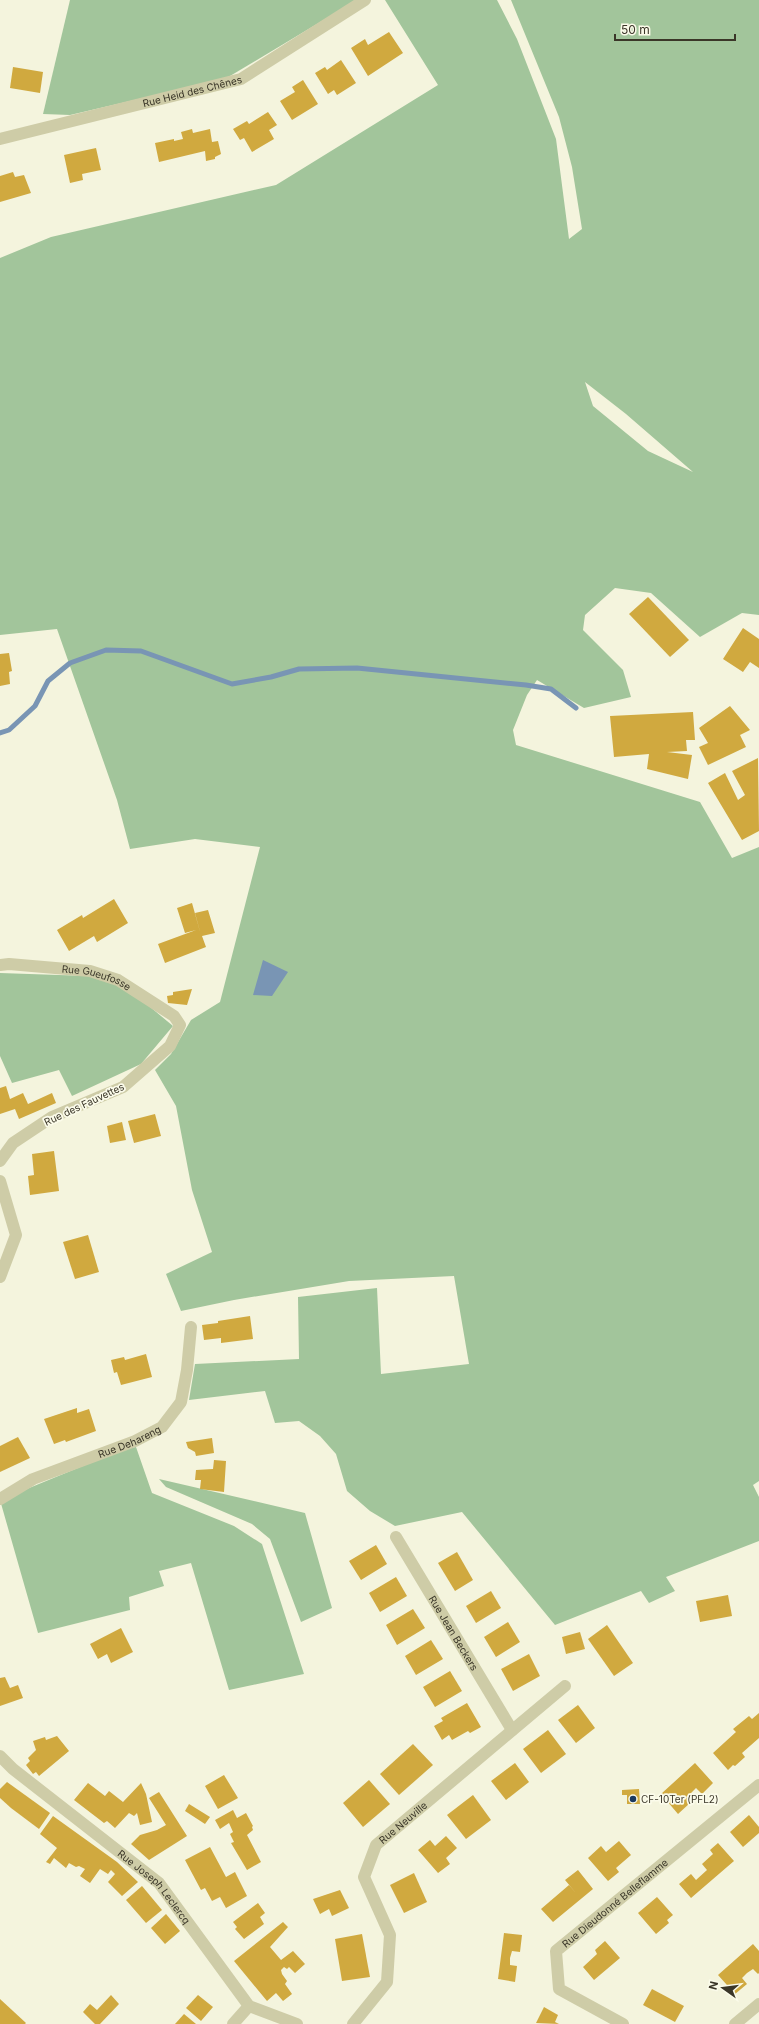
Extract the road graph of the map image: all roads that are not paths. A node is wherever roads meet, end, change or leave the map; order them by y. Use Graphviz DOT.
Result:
graph roads {
  1 [pos="365,0"];
  2 [pos="0,139"];
  3 [pos="0,965"];
  4 [pos="180,1025"];
  5 [pos="0,1161"];
  6 [pos="0,1181"];
  7 [pos="0,1277"];
  8 [pos="191,1327"];
  9 [pos="0,1499"];
  10 [pos="396,1537"];
  11 [pos="565,1686"];
  12 [pos="512,1730"];
  13 [pos="0,1756"];
  14 [pos="759,1785"];
  15 [pos="759,2004"];
  16 [pos="248,2006"];
  17 [pos="233,2024"];
  18 [pos="297,2024"];
  19 [pos="353,2024"];
  20 [pos="623,2024"];
  21 [pos="735,2024"];
  1 -- 2 [label="street, Rue Heid des Chênes"];
  3 -- 4 [label="street, Rue Gueufosse"];
  4 -- 5 [label="street, Rue des Fauvettes"];
  6 -- 7 [label="street"];
  8 -- 9 [label="street, Rue Dehareng"];
  10 -- 12 [label="street, Rue Jean Beckers"];
  11 -- 12 [label="street, Rue Neuville"];
  12 -- 19 [label="street, Rue Neuville"];
  13 -- 16 [label="street, Rue Joseph Leclercq"];
  14 -- 20 [label="street, Rue Dieudonné Belleflamme"];
  15 -- 21 [label="street"];
  16 -- 17 [label="street"];
  16 -- 18 [label="street"];
}
